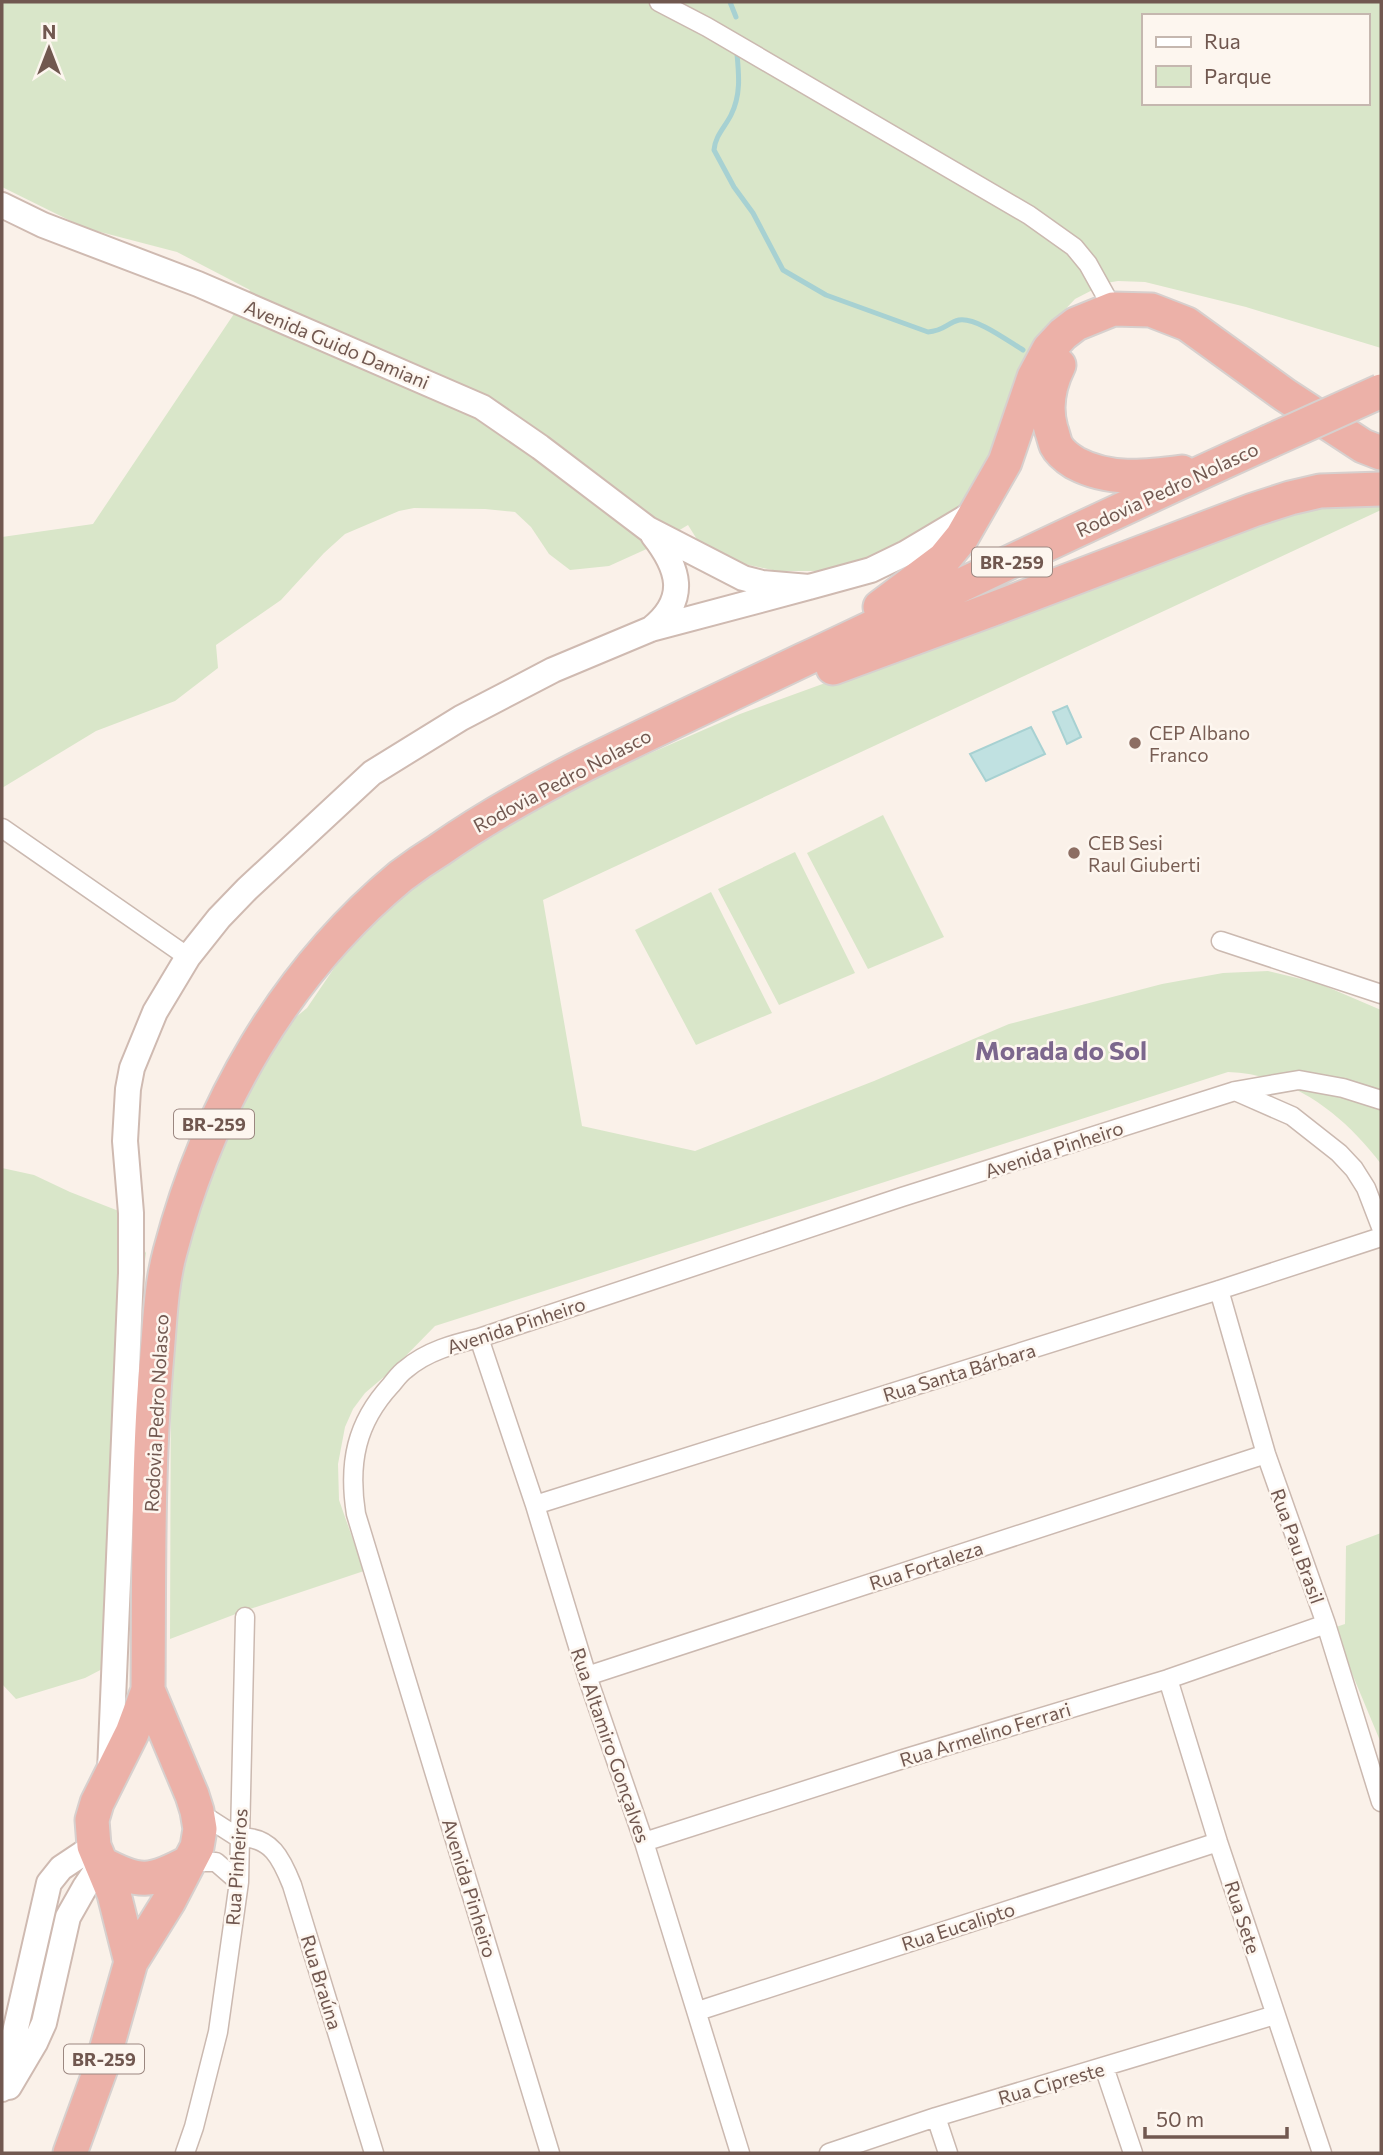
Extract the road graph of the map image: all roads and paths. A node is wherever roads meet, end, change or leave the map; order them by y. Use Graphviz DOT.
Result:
graph roads {
  1 [pos="659,2"];
  2 [pos="2,205"];
  3 [pos="1113,309"];
  4 [pos="1381,391"];
  5 [pos="1381,453"];
  6 [pos="1208,469"];
  7 [pos="1381,475"];
  8 [pos="1381,489"];
  9 [pos="978,510"];
  10 [pos="648,529"];
  11 [pos="809,587"];
  12 [pos="651,629"];
  13 [pos="816,654"];
  14 [pos="627,744"];
  15 [pos="2,828"];
  16 [pos="1221,941"];
  17 [pos="188,957"];
  18 [pos="1381,994"];
  19 [pos="1236,1091"];
  20 [pos="1381,1100"];
  21 [pos="1381,1227"];
  22 [pos="1381,1237"];
  23 [pos="1219,1290"];
  24 [pos="480,1338"];
  25 [pos="1266,1454"];
  26 [pos="536,1505"];
  27 [pos="245,1617"];
  28 [pos="1326,1624"];
  29 [pos="587,1676"];
  30 [pos="1168,1679"];
  31 [pos="148,1690"];
  32 [pos="183,1776"];
  33 [pos="110,1779"];
  34 [pos="1381,1802"];
  35 [pos="197,1811"];
  36 [pos="239,1838"];
  37 [pos="645,1842"];
  38 [pos="1219,1842"];
  39 [pos="97,1855"];
  40 [pos="189,1863"];
  41 [pos="239,1882"];
  42 [pos="131,1962"];
  43 [pos="698,2011"];
  44 [pos="1275,2015"];
  45 [pos="1104,2067"];
  46 [pos="2,2089"];
  47 [pos="2,2099"];
  48 [pos="936,2117"];
  49 [pos="70,2153"];
  50 [pos="185,2153"];
  51 [pos="374,2153"];
  52 [pos="550,2153"];
  53 [pos="740,2153"];
  54 [pos="828,2153"];
  55 [pos="948,2153"];
  56 [pos="1133,2153"];
  57 [pos="1321,2153"];
  1 -- 3 [label="street"];
  2 -- 10 [label="street, Avenida Guido Damiani"];
  3 -- 5 [label="highway"];
  3 -- 9 [label="highway"];
  4 -- 6 [label="highway, Rodovia Pedro Nolasco / BR-259, bridge"];
  6 -- 7 [label="highway"];
  6 -- 13 [label="highway, Rodovia Pedro Nolasco / BR-259"];
  8 -- 14 [label="highway"];
  9 -- 11 [label="street, Avenida Guido Damiani"];
  9 -- 13 [label="highway"];
  10 -- 11 [label="street, Avenida Guido Damiani"];
  10 -- 12 [label="street, Avenida Guido Damiani"];
  11 -- 12 [label="street"];
  12 -- 17 [label="street"];
  13 -- 14 [label="highway, Rodovia Pedro Nolasco / BR-259"];
  14 -- 31 [label="highway, Rodovia Pedro Nolasco / BR-259"];
  15 -- 17 [label="street"];
  16 -- 18 [label="street"];
  17 -- 33 [label="street"];
  19 -- 20 [label="street, Avenida Pinheiro"];
  19 -- 21 [label="street"];
  19 -- 24 [label="street, Avenida Pinheiro"];
  22 -- 23 [label="street, Rua Santa Bárbara"];
  23 -- 25 [label="street, Rua Pau Brasil"];
  23 -- 26 [label="street, Rua Santa Bárbara"];
  24 -- 26 [label="street, Rua Altamiro Gonçalves"];
  24 -- 52 [label="street, Avenida Pinheiro"];
  25 -- 28 [label="street, Rua Pau Brasil"];
  25 -- 29 [label="street, Rua Fortaleza"];
  26 -- 29 [label="street, Rua Altamiro Gonçalves"];
  27 -- 36 [label="street, Rua Pinheiros"];
  28 -- 30 [label="street, Rua Armelino Ferrari"];
  28 -- 34 [label="street, Rua Pau Brasil"];
  29 -- 37 [label="street, Rua Altamiro Gonçalves"];
  30 -- 37 [label="street, Rua Armelino Ferrari"];
  30 -- 38 [label="street, Rua Sete"];
  31 -- 32 [label="highway, Rodovia Pedro Nolasco / BR-259"];
  31 -- 33 [label="highway, Rodovia Pedro Nolasco / BR-259"];
  32 -- 33 [label="highway"];
  32 -- 35 [label="highway, Rodovia Pedro Nolasco / BR-259"];
  33 -- 39 [label="highway, Rodovia Pedro Nolasco / BR-259"];
  35 -- 36 [label="street, Rua Braúna"];
  35 -- 40 [label="highway, Rodovia Pedro Nolasco / BR-259"];
  36 -- 41 [label="street, Rua Pinheiros"];
  36 -- 51 [label="street, Rua Braúna"];
  37 -- 43 [label="street, Rua Altamiro Gonçalves"];
  38 -- 43 [label="street, Rua Eucalipto"];
  38 -- 44 [label="street, Rua Sete"];
  39 -- 40 [label="highway"];
  39 -- 42 [label="highway, Rodovia Pedro Nolasco / BR-259"];
  39 -- 46 [label="street"];
  39 -- 47 [label="street"];
  40 -- 41 [label="street"];
  40 -- 42 [label="highway, Rodovia Pedro Nolasco / BR-259"];
  41 -- 50 [label="street, Rua Pinheiros"];
  42 -- 49 [label="highway, Rodovia Pedro Nolasco / BR-259"];
  43 -- 53 [label="street, Rua Altamiro Gonçalves"];
  44 -- 45 [label="street, Rua Cipreste"];
  44 -- 57 [label="street, Rua Sete"];
  45 -- 48 [label="street, Rua Cipreste"];
  45 -- 56 [label="street"];
  48 -- 54 [label="street, Rua Cipreste"];
  48 -- 55 [label="street"];
}
